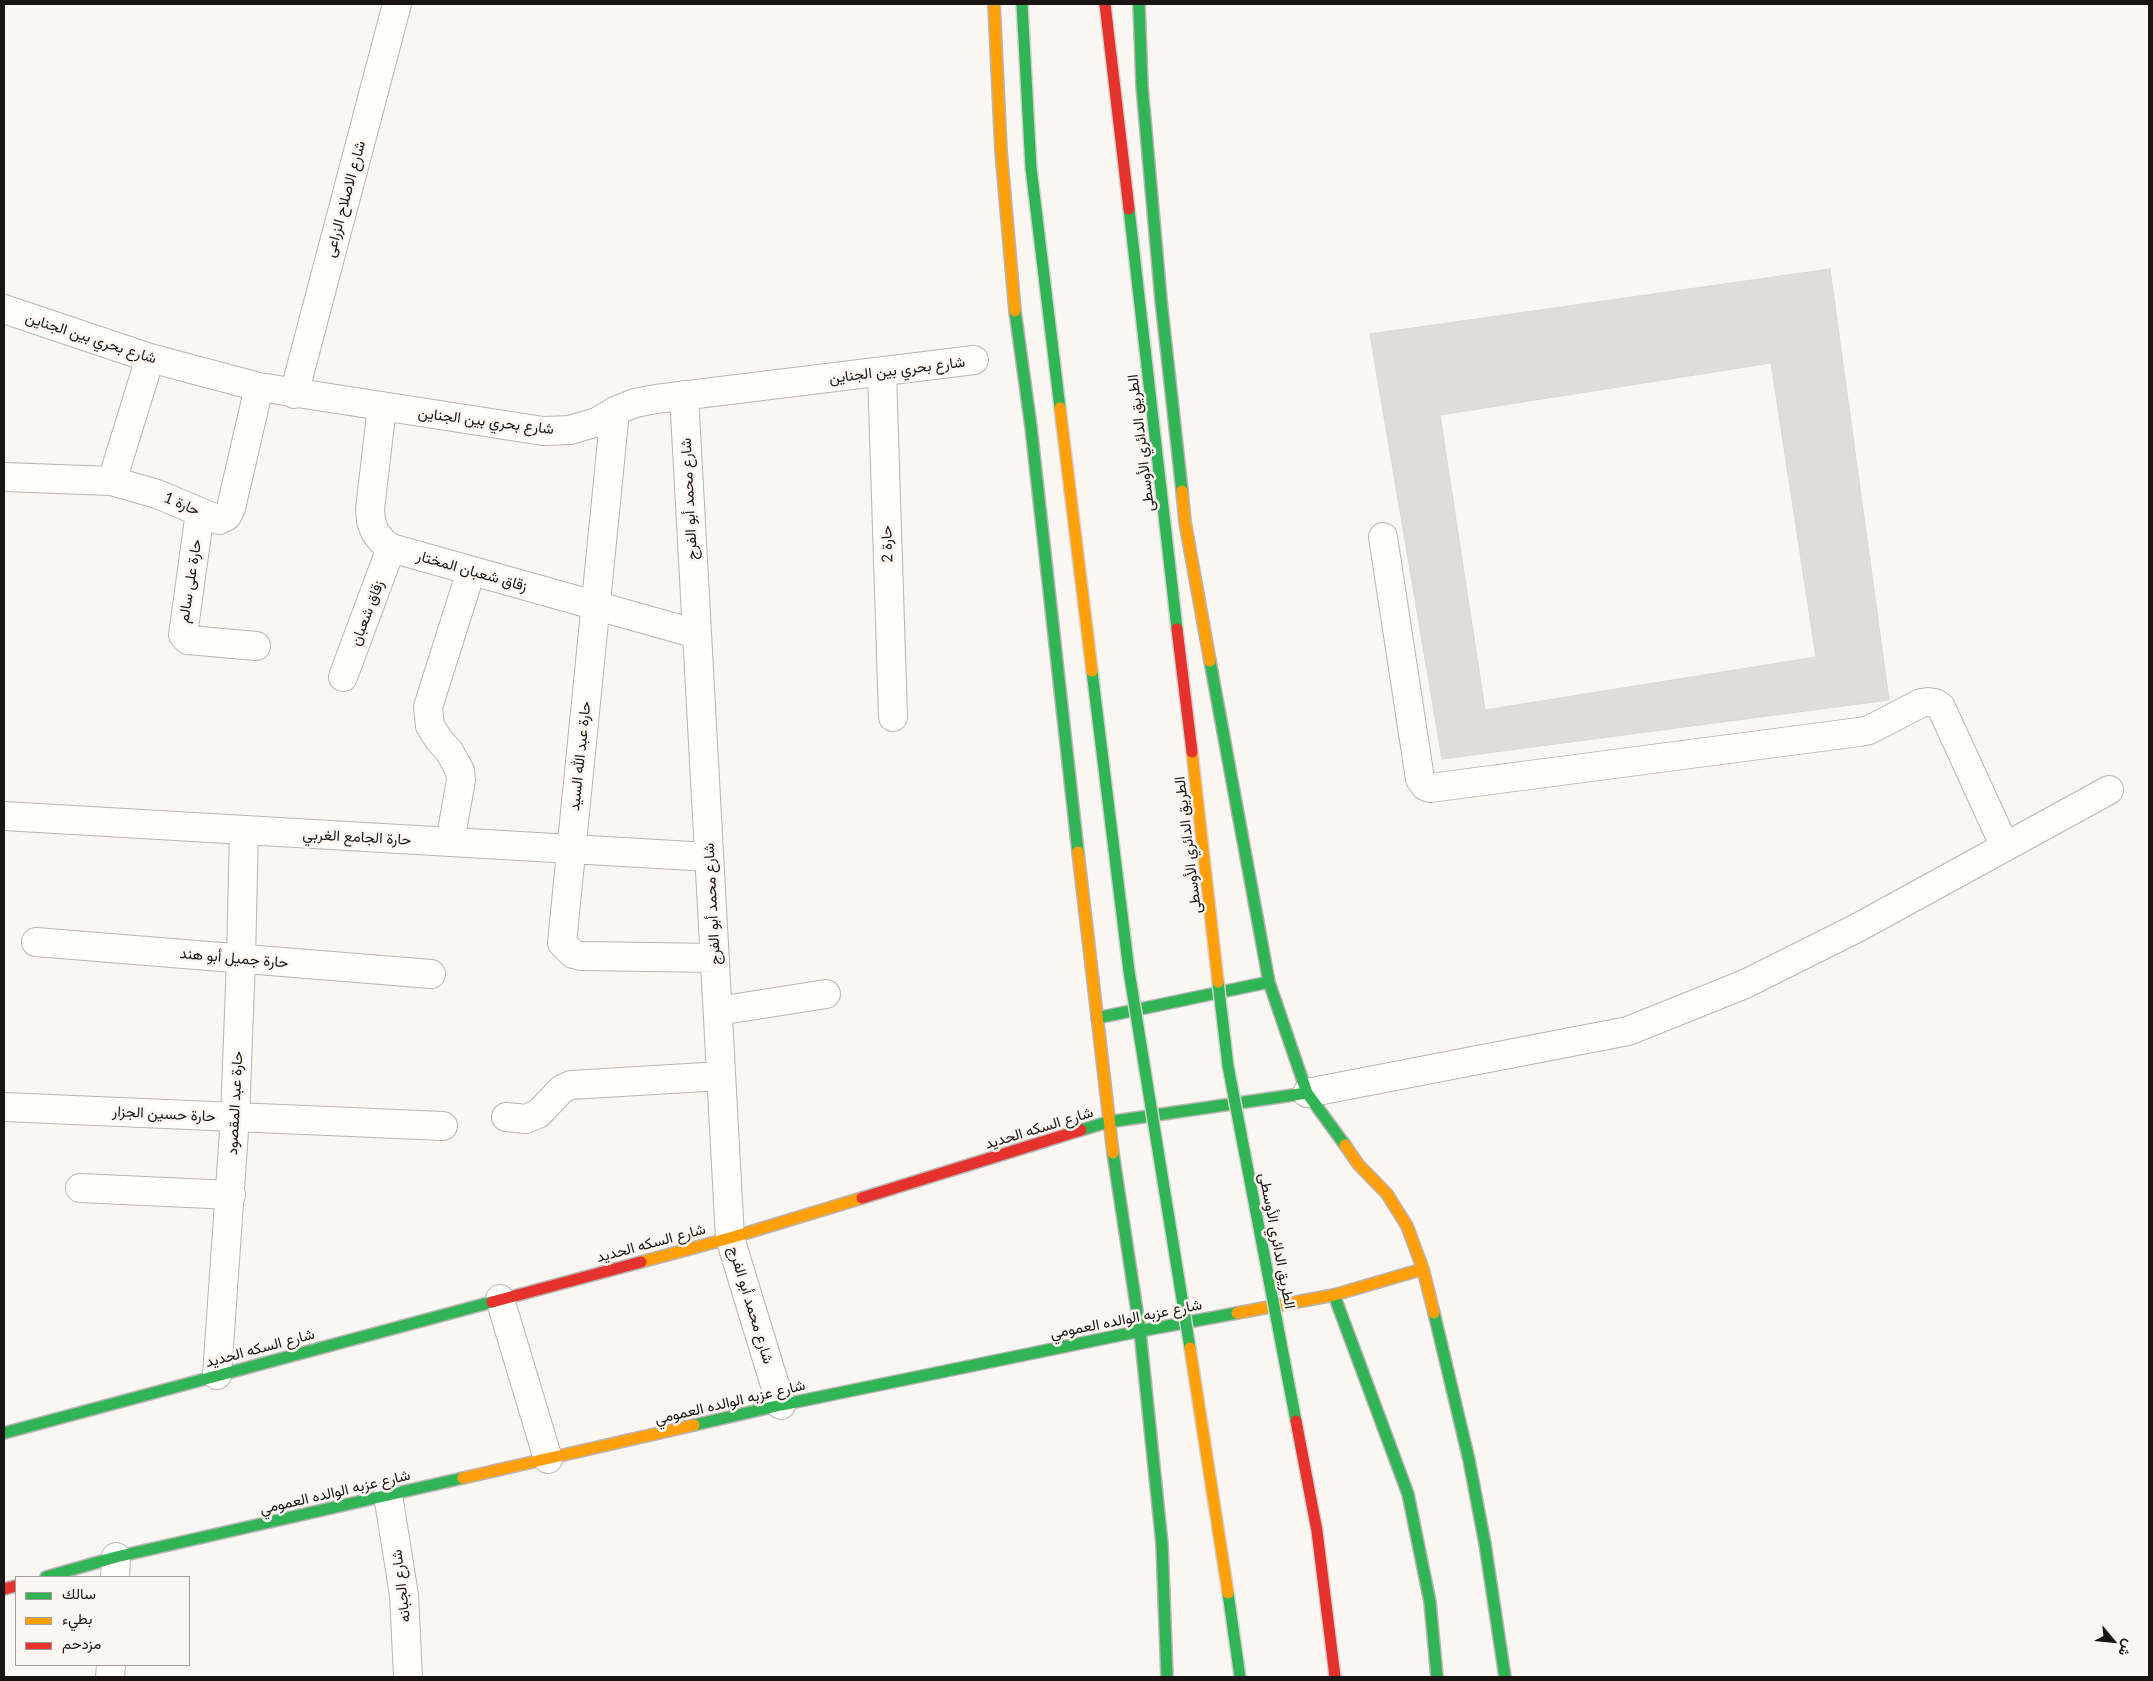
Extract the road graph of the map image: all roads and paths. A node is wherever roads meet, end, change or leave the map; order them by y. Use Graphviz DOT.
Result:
graph roads {
  1 [pos="397,4"];
  2 [pos="994,4"];
  3 [pos="1022,4"];
  4 [pos="1105,4"];
  5 [pos="1139,4"];
  6 [pos="6,317"];
  7 [pos="150,358"];
  8 [pos="974,360"];
  9 [pos="882,372"];
  10 [pos="259,387"];
  11 [pos="294,394"];
  12 [pos="684,395"];
  13 [pos="382,407"];
  14 [pos="615,411"];
  15 [pos="4,477"];
  16 [pos="112,481"];
  17 [pos="200,512"];
  18 [pos="1383,537"];
  19 [pos="391,548"];
  20 [pos="471,571"];
  21 [pos="596,606"];
  22 [pos="697,634"];
  23 [pos="256,646"];
  24 [pos="343,677"];
  25 [pos="893,717"];
  26 [pos="2109,790"];
  27 [pos="4,816"];
  28 [pos="244,830"];
  29 [pos="450,842"];
  30 [pos="2005,847"];
  31 [pos="570,849"];
  32 [pos="710,858"];
  33 [pos="36,942"];
  34 [pos="714,958"];
  35 [pos="242,959"];
  36 [pos="431,974"];
  37 [pos="1269,982"];
  38 [pos="826,994"];
  39 [pos="718,1012"];
  40 [pos="1097,1018"];
  41 [pos="721,1076"];
  42 [pos="1307,1093"];
  43 [pos="4,1107"];
  44 [pos="235,1117"];
  45 [pos="506,1118"];
  46 [pos="1108,1122"];
  47 [pos="443,1126"];
  48 [pos="80,1188"];
  49 [pos="231,1195"];
  50 [pos="730,1238"];
  51 [pos="1423,1269"];
  52 [pos="1334,1295"];
  53 [pos="500,1299"];
  54 [pos="1140,1331"];
  55 [pos="217,1375"];
  56 [pos="781,1404"];
  57 [pos="4,1433"];
  58 [pos="548,1459"];
  59 [pos="388,1495"];
  60 [pos="116,1567"];
  61 [pos="53,1576"];
  62 [pos="408,1677"];
  63 [pos="1167,1677"];
  64 [pos="1240,1677"];
  65 [pos="1335,1677"];
  66 [pos="1437,1677"];
  67 [pos="1505,1677"];
  1 -- 11 [label="street, شارع الاصلاح الزراعى"];
  2 -- 40 [label="main road"];
  3 -- 64 [label="main road, bridge"];
  4 -- 65 [label="main road, الطريق الدائري الأوسطى, bridge"];
  5 -- 37 [label="main road"];
  6 -- 7 [label="street, شارع بحري بين الجناين"];
  7 -- 10 [label="street, شارع بحري بين الجناين"];
  7 -- 16 [label="street"];
  8 -- 9 [label="street, شارع بحري بين الجناين"];
  9 -- 12 [label="street, شارع بحري بين الجناين"];
  9 -- 25 [label="street, حارة 2"];
  10 -- 11 [label="street, شارع بحري بين الجناين"];
  10 -- 17 [label="street, حارة 1"];
  11 -- 13 [label="street, شارع بحري بين الجناين"];
  12 -- 14 [label="street, شارع بحري بين الجناين"];
  12 -- 22 [label="street, شارع محمد أبو الفرج"];
  13 -- 14 [label="street, شارع بحري بين الجناين"];
  13 -- 19 [label="street"];
  14 -- 21 [label="street, حارة عبد الله السيد"];
  15 -- 16 [label="street, حارة 1"];
  16 -- 17 [label="street, حارة 1"];
  17 -- 23 [label="street, حارة على سالم"];
  18 -- 30 [label="street"];
  19 -- 20 [label="street, زقاق شعبان المختار"];
  19 -- 24 [label="street, زقاق شعبان"];
  20 -- 21 [label="street, زقاق شعبان المختار"];
  20 -- 29 [label="street"];
  21 -- 22 [label="street, زقاق شعبان المختار"];
  21 -- 31 [label="street, حارة عبد الله السيد"];
  22 -- 32 [label="street, شارع محمد أبو الفرج"];
  26 -- 30 [label="street"];
  27 -- 28 [label="street, حارة الجامع الغربي"];
  28 -- 29 [label="street, حارة الجامع الغربي"];
  28 -- 35 [label="street, حارة عبد المقصود"];
  29 -- 31 [label="street, حارة الجامع الغربي"];
  30 -- 42 [label="street"];
  31 -- 32 [label="street, حارة الجامع الغربي"];
  31 -- 34 [label="street, حارة عبد الله السيد"];
  32 -- 34 [label="street, شارع محمد أبو الفرج"];
  33 -- 35 [label="street, حارة جميل أبو هند"];
  34 -- 39 [label="street, شارع محمد أبو الفرج"];
  35 -- 36 [label="street, حارة جميل أبو هند"];
  35 -- 44 [label="street, حارة عبد المقصود"];
  37 -- 40 [label="main road"];
  37 -- 42 [label="main road"];
  38 -- 39 [label="street"];
  39 -- 41 [label="street, شارع محمد أبو الفرج"];
  40 -- 46 [label="main road"];
  41 -- 45 [label="street"];
  41 -- 50 [label="street, شارع محمد أبو الفرج"];
  42 -- 46 [label="main road, شارع السكه الحديد"];
  42 -- 51 [label="main road"];
  43 -- 44 [label="street, حارة حسين الجزار"];
  44 -- 47 [label="street, حارة حسين الجزار"];
  44 -- 49 [label="street, حارة عبد المقصود"];
  46 -- 50 [label="main road, شارع السكه الحديد"];
  46 -- 54 [label="main road"];
  48 -- 49 [label="street"];
  49 -- 55 [label="street, حارة عبد المقصود"];
  50 -- 53 [label="main road, شارع السكه الحديد"];
  50 -- 56 [label="street, شارع محمد أبو الفرج"];
  51 -- 52 [label="main road, شارع عزبه الوالده العمومي"];
  51 -- 67 [label="main road"];
  52 -- 54 [label="main road, شارع عزبه الوالده العمومي"];
  52 -- 66 [label="main road"];
  53 -- 55 [label="main road, شارع السكه الحديد"];
  53 -- 58 [label="street"];
  54 -- 56 [label="main road, شارع عزبه الوالده العمومي"];
  54 -- 63 [label="main road"];
  55 -- 57 [label="main road, شارع السكه الحديد"];
  56 -- 58 [label="main road, شارع عزبه الوالده العمومي"];
  58 -- 59 [label="main road, شارع عزبه الوالده العمومي"];
  59 -- 60 [label="main road, شارع عزبه الوالده العمومي"];
  59 -- 62 [label="street, شارع الجبانه"];
  60 -- 61 [label="main road, شارع عزبه الوالده العمومي"];
}
